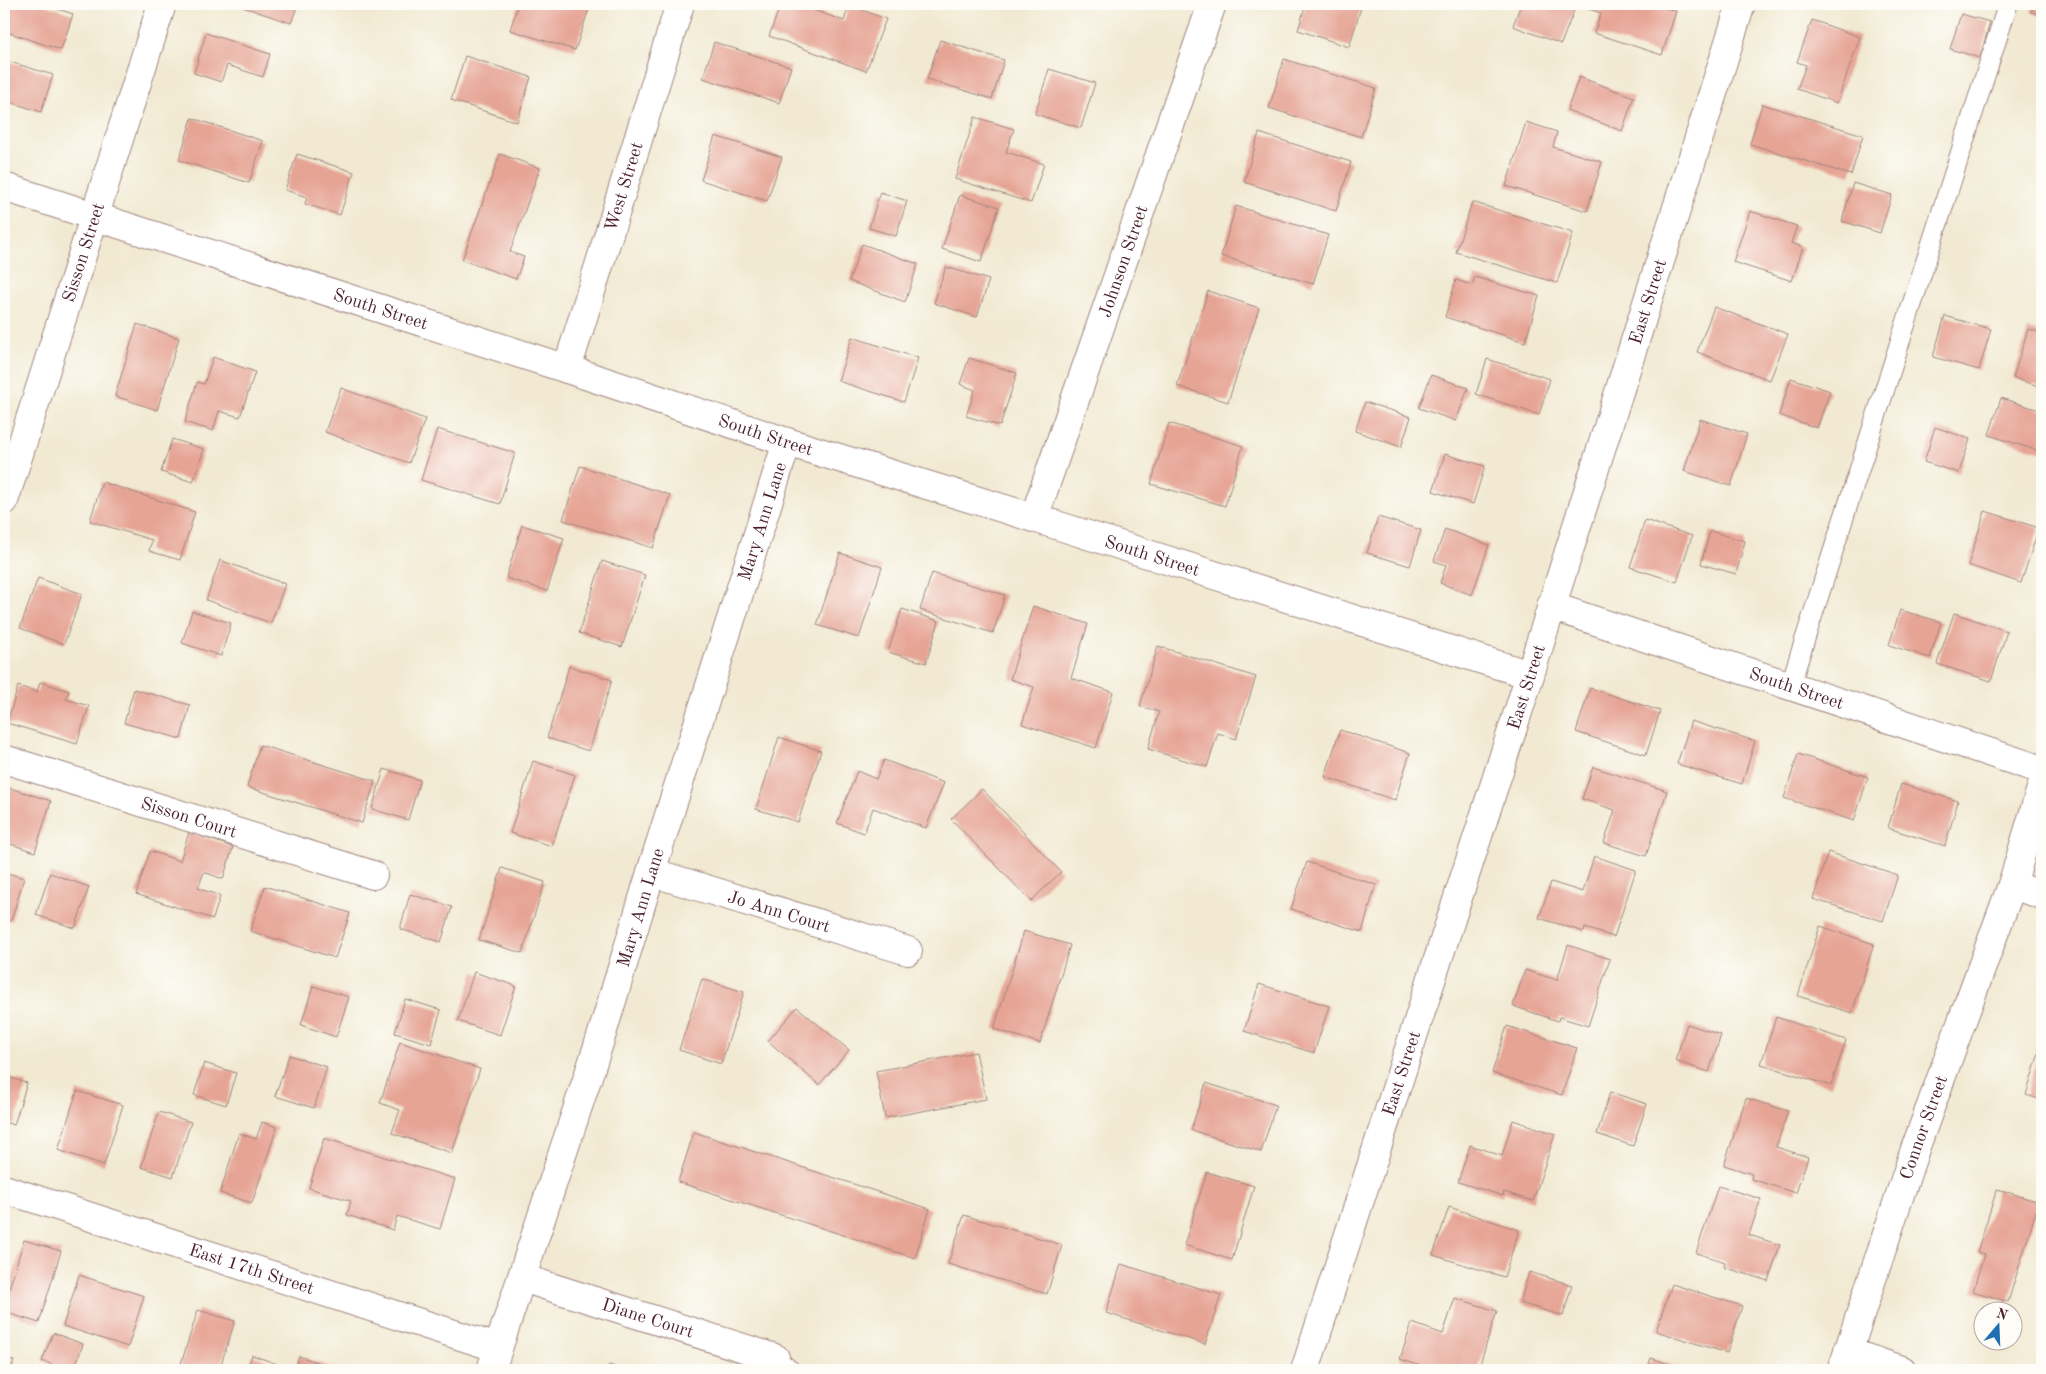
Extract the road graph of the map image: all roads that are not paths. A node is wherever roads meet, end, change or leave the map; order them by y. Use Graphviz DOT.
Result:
graph roads {
  1 [pos="162,4"];
  2 [pos="680,4"];
  3 [pos="1212,4"];
  4 [pos="1741,4"];
  5 [pos="2008,4"];
  6 [pos="4,187"];
  7 [pos="94,216"];
  8 [pos="567,369"];
  9 [pos="787,442"];
  10 [pos="4,501"];
  11 [pos="1034,518"];
  12 [pos="1551,606"];
  13 [pos="1530,675"];
  14 [pos="1790,686"];
  15 [pos="4,759"];
  16 [pos="2042,770"];
  17 [pos="2042,785"];
  18 [pos="651,872"];
  19 [pos="374,875"];
  20 [pos="2012,886"];
  21 [pos="2042,895"];
  22 [pos="908,951"];
  23 [pos="4,1188"];
  24 [pos="522,1278"];
  25 [pos="495,1359"];
  26 [pos="1845,1361"];
  27 [pos="782,1364"];
  28 [pos="1306,1370"];
  29 [pos="1902,1370"];
  1 -- 7 [label="street, Sisson Street"];
  2 -- 8 [label="street, West Street"];
  3 -- 11 [label="street, Johnson Street"];
  4 -- 12 [label="street, East Street"];
  5 -- 14 [label="lane"];
  6 -- 7 [label="street, South Street"];
  7 -- 8 [label="street, South Street"];
  7 -- 10 [label="street, Sisson Street"];
  8 -- 9 [label="street, South Street"];
  9 -- 11 [label="street, South Street"];
  9 -- 18 [label="street, Mary Ann Lane"];
  11 -- 13 [label="street, South Street"];
  12 -- 13 [label="street, East Street"];
  12 -- 14 [label="street, South Street"];
  13 -- 28 [label="street, East Street"];
  14 -- 16 [label="street, South Street"];
  15 -- 19 [label="street, Sisson Court"];
  17 -- 20 [label="street, Connor Street"];
  18 -- 22 [label="street, Jo Ann Court"];
  18 -- 24 [label="street, Mary Ann Lane"];
  20 -- 21 [label="street"];
  20 -- 26 [label="street, Connor Street"];
  23 -- 25 [label="street, East 17th Street"];
  24 -- 25 [label="street, Mary Ann Lane"];
  24 -- 27 [label="street, Diane Court"];
  26 -- 29 [label="street"];
}
